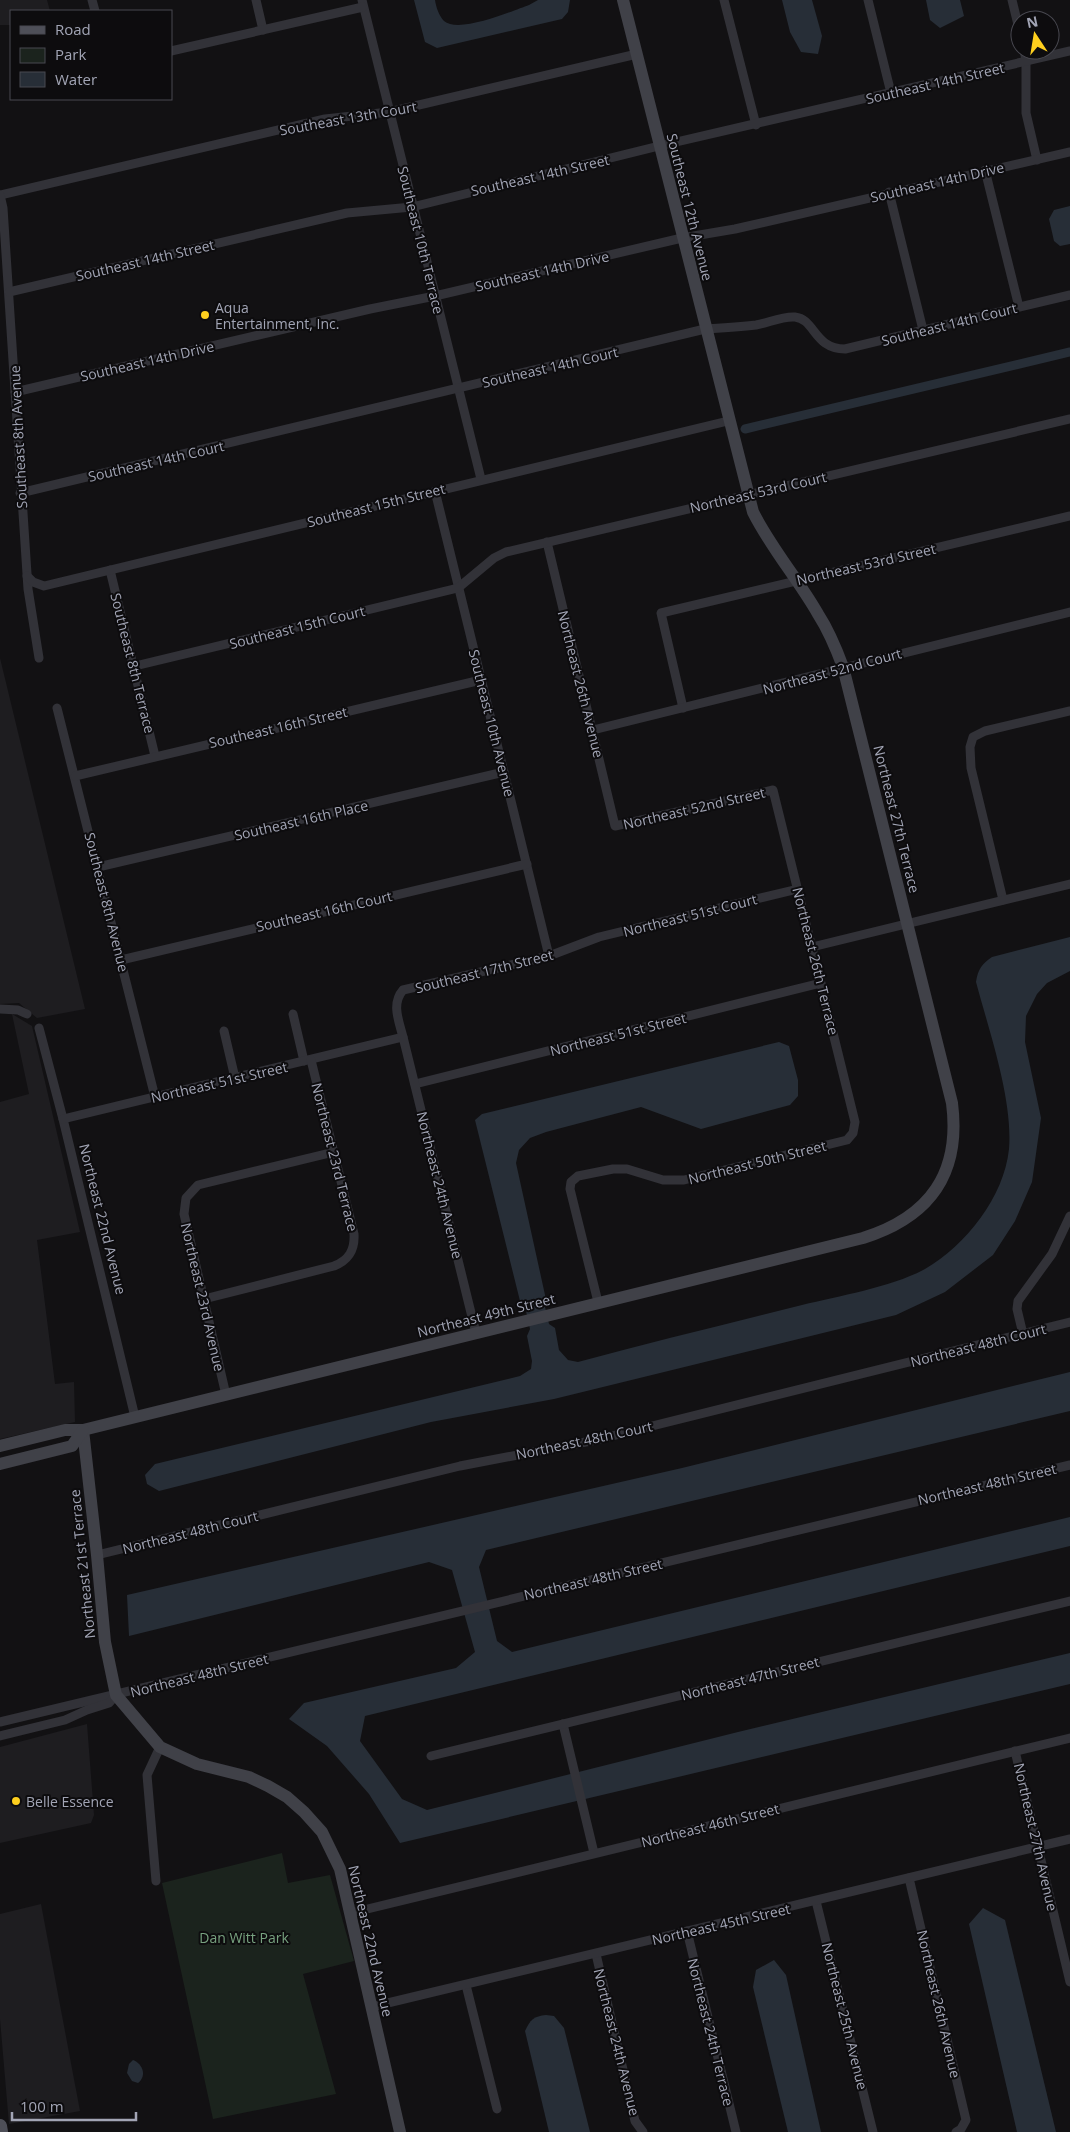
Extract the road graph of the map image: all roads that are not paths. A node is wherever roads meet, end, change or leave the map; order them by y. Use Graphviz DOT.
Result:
graph roads {
  1 [pos="256,0"];
  2 [pos="623,0"];
  3 [pos="724,0"];
  4 [pos="868,0"];
  5 [pos="363,3"];
  6 [pos="263,30"];
  7 [pos="172,51"];
  8 [pos="636,54"];
  9 [pos="1026,60"];
  10 [pos="891,93"];
  11 [pos="389,112"];
  12 [pos="756,125"];
  13 [pos="659,146"];
  14 [pos="1070,152"];
  15 [pos="1037,160"];
  16 [pos="985,170"];
  17 [pos="889,192"];
  18 [pos="0,195"];
  19 [pos="412,206"];
  20 [pos="682,238"];
  21 [pos="9,292"];
  22 [pos="435,296"];
  23 [pos="1070,297"];
  24 [pos="1019,307"];
  25 [pos="705,330"];
  26 [pos="923,330"];
  27 [pos="458,388"];
  28 [pos="15,392"];
  29 [pos="1070,419"];
  30 [pos="728,421"];
  31 [pos="481,479"];
  32 [pos="435,491"];
  33 [pos="20,493"];
  34 [pos="748,494"];
  35 [pos="1070,516"];
  36 [pos="547,542"];
  37 [pos="110,570"];
  38 [pos="27,576"];
  39 [pos="796,581"];
  40 [pos="458,588"];
  41 [pos="1070,612"];
  42 [pos="39,658"];
  43 [pos="135,666"];
  44 [pos="843,667"];
  45 [pos="481,680"];
  46 [pos="57,708"];
  47 [pos="683,708"];
  48 [pos="1070,711"];
  49 [pos="593,730"];
  50 [pos="155,756"];
  51 [pos="504,772"];
  52 [pos="75,776"];
  53 [pos="773,790"];
  54 [pos="615,826"];
  55 [pos="527,864"];
  56 [pos="98,867"];
  57 [pos="1070,884"];
  58 [pos="798,889"];
  59 [pos="1003,900"];
  60 [pos="908,924"];
  61 [pos="582,942"];
  62 [pos="812,947"];
  63 [pos="550,956"];
  64 [pos="122,960"];
  65 [pos="821,983"];
  66 [pos="0,1009"];
  67 [pos="27,1014"];
  68 [pos="293,1014"];
  69 [pos="39,1028"];
  70 [pos="224,1031"];
  71 [pos="403,1037"];
  72 [pos="308,1061"];
  73 [pos="235,1078"];
  74 [pos="415,1084"];
  75 [pos="155,1097"];
  76 [pos="63,1119"];
  77 [pos="853,1133"];
  78 [pos="334,1152"];
  79 [pos="1070,1216"];
  80 [pos="894,1226"];
  81 [pos="204,1299"];
  82 [pos="598,1302"];
  83 [pos="1070,1322"];
  84 [pos="476,1333"];
  85 [pos="1023,1334"];
  86 [pos="226,1395"];
  87 [pos="135,1417"];
  88 [pos="83,1430"];
  89 [pos="0,1446"];
  90 [pos="0,1464"];
  91 [pos="1070,1464"];
  92 [pos="97,1555"];
  93 [pos="1070,1601"];
  94 [pos="116,1695"];
  95 [pos="0,1722"];
  96 [pos="563,1724"];
  97 [pos="0,1736"];
  98 [pos="1070,1738"];
  99 [pos="160,1746"];
  100 [pos="1015,1751"];
  101 [pos="431,1756"];
  102 [pos="1070,1839"];
  103 [pos="1038,1847"];
  104 [pos="594,1853"];
  105 [pos="909,1878"];
  106 [pos="156,1881"];
  107 [pos="816,1901"];
  108 [pos="351,1913"];
  109 [pos="687,1932"];
  110 [pos="596,1954"];
  111 [pos="1070,1982"];
  112 [pos="466,1985"];
  113 [pos="371,2007"];
  114 [pos="497,2109"];
  115 [pos="0,2126"];
  116 [pos="642,2131"];
  117 [pos="959,2131"];
  118 [pos="0,2132"];
  119 [pos="400,2132"];
  120 [pos="736,2132"];
  121 [pos="873,2132"];
  1 -- 6 [label="street"];
  2 -- 8 [label="street, Southeast 12th Avenue"];
  3 -- 12 [label="street"];
  4 -- 10 [label="street"];
  5 -- 6 [label="street"];
  5 -- 11 [label="street, Southeast 10th Terrace"];
  6 -- 7 [label="street"];
  8 -- 11 [label="street, Southeast 13th Court"];
  8 -- 13 [label="street, Southeast 12th Avenue"];
  9 -- 10 [label="street, Southeast 14th Street"];
  9 -- 15 [label="street"];
  10 -- 12 [label="street, Southeast 14th Street"];
  11 -- 18 [label="street, Southeast 13th Court"];
  11 -- 19 [label="street, Southeast 10th Terrace"];
  12 -- 13 [label="street, Southeast 14th Street"];
  13 -- 19 [label="street, Southeast 14th Street"];
  13 -- 20 [label="street, Southeast 12th Avenue"];
  14 -- 15 [label="street, Southeast 14th Drive"];
  15 -- 16 [label="street, Southeast 14th Drive"];
  16 -- 17 [label="street, Southeast 14th Drive"];
  16 -- 24 [label="street"];
  17 -- 20 [label="street, Southeast 14th Drive"];
  17 -- 26 [label="street"];
  18 -- 21 [label="street, Southeast 8th Avenue"];
  19 -- 21 [label="street, Southeast 14th Street"];
  19 -- 22 [label="street, Southeast 10th Terrace"];
  20 -- 22 [label="street, Southeast 14th Drive"];
  20 -- 25 [label="street, Southeast 12th Avenue"];
  21 -- 28 [label="street, Southeast 8th Avenue"];
  22 -- 27 [label="street, Southeast 10th Terrace"];
  22 -- 28 [label="street, Southeast 14th Drive"];
  23 -- 24 [label="street, Southeast 14th Court"];
  24 -- 26 [label="street, Southeast 14th Court"];
  25 -- 26 [label="street, Southeast 14th Court"];
  25 -- 27 [label="street, Southeast 14th Court"];
  25 -- 30 [label="street, Southeast 12th Avenue"];
  27 -- 31 [label="street, Southeast 10th Terrace"];
  27 -- 33 [label="street, Southeast 14th Court"];
  28 -- 33 [label="street, Southeast 8th Avenue"];
  29 -- 34 [label="street, Northeast 53rd Court"];
  30 -- 31 [label="street, Southeast 15th Street"];
  30 -- 34 [label="street, Northeast 27th Terrace"];
  31 -- 32 [label="street, Southeast 15th Street"];
  32 -- 37 [label="street, Southeast 15th Street"];
  32 -- 40 [label="street, Southeast 10th Avenue"];
  33 -- 38 [label="street, Southeast 8th Avenue"];
  34 -- 36 [label="street, Northeast 53rd Court"];
  34 -- 39 [label="street, Northeast 27th Terrace"];
  35 -- 39 [label="street, Northeast 53rd Street"];
  36 -- 40 [label="street, Northeast 53rd Court"];
  36 -- 49 [label="street, Northeast 26th Avenue"];
  37 -- 38 [label="street, Southeast 15th Street"];
  37 -- 43 [label="street, Southeast 8th Terrace"];
  38 -- 42 [label="street, Southeast 8th Avenue"];
  39 -- 44 [label="street, Northeast 27th Terrace"];
  39 -- 47 [label="street, Northeast 53rd Street"];
  40 -- 43 [label="street, Southeast 15th Court"];
  40 -- 45 [label="street, Southeast 10th Avenue"];
  41 -- 44 [label="street, Northeast 52nd Court"];
  43 -- 50 [label="street, Southeast 8th Terrace"];
  44 -- 47 [label="street, Northeast 52nd Court"];
  44 -- 60 [label="street, Northeast 27th Terrace"];
  45 -- 50 [label="street, Southeast 16th Street"];
  45 -- 51 [label="street, Southeast 10th Avenue"];
  46 -- 52 [label="street, Southeast 8th Avenue"];
  47 -- 49 [label="street, Northeast 52nd Court"];
  48 -- 59 [label="street"];
  49 -- 54 [label="street, Northeast 26th Avenue"];
  50 -- 52 [label="street, Southeast 16th Street"];
  51 -- 55 [label="street, Southeast 10th Avenue"];
  51 -- 56 [label="street, Southeast 16th Place"];
  52 -- 56 [label="street, Southeast 8th Avenue"];
  53 -- 54 [label="street, Northeast 52nd Street"];
  53 -- 58 [label="street, Northeast 26th Terrace"];
  55 -- 63 [label="street, Southeast 10th Avenue"];
  55 -- 64 [label="street, Southeast 16th Court"];
  56 -- 64 [label="street, Southeast 8th Avenue"];
  57 -- 59 [label="street"];
  58 -- 61 [label="street, Northeast 51st Court"];
  58 -- 62 [label="street, Northeast 26th Terrace"];
  59 -- 60 [label="street"];
  60 -- 62 [label="street"];
  60 -- 80 [label="street, Northeast 27th Terrace"];
  61 -- 63 [label="street, Southeast 17th Street"];
  62 -- 65 [label="street, Northeast 26th Terrace"];
  63 -- 71 [label="street, Southeast 17th Street"];
  64 -- 75 [label="street, Southeast 8th Avenue"];
  65 -- 74 [label="street, Northeast 51st Street"];
  65 -- 77 [label="street, Northeast 26th Terrace"];
  66 -- 67 [label="street"];
  68 -- 72 [label="street, Northeast 23rd Terrace"];
  69 -- 76 [label="street, Northeast 22nd Avenue"];
  70 -- 73 [label="street"];
  71 -- 72 [label="street, Northeast 51st Street"];
  71 -- 74 [label="street, Northeast 24th Avenue"];
  72 -- 73 [label="street, Northeast 51st Street"];
  72 -- 78 [label="street, Northeast 23rd Terrace"];
  73 -- 75 [label="street, Northeast 51st Street"];
  74 -- 84 [label="street, Northeast 24th Avenue"];
  75 -- 76 [label="street, Northeast 51st Street"];
  76 -- 87 [label="street, Northeast 22nd Avenue"];
  77 -- 82 [label="street, Northeast 50th Street"];
  78 -- 81 [label="street, Northeast 23rd Terrace"];
  78 -- 81 [label="street, Northeast 23rd Avenue"];
  79 -- 85 [label="street"];
  80 -- 82 [label="street, Northeast 49th Street"];
  81 -- 86 [label="street, Northeast 23rd Avenue"];
  82 -- 84 [label="street, Northeast 49th Street"];
  83 -- 85 [label="street, Northeast 48th Court"];
  84 -- 86 [label="street, Northeast 49th Street"];
  85 -- 92 [label="street, Northeast 48th Court"];
  86 -- 87 [label="street, Northeast 49th Street"];
  87 -- 88 [label="street, Northeast 49th Street"];
  88 -- 89 [label="street, Northeast 49th Street"];
  88 -- 90 [label="street"];
  88 -- 92 [label="street, Northeast 21st Terrace"];
  91 -- 94 [label="street, Northeast 48th Street"];
  92 -- 94 [label="street, Northeast 21st Terrace"];
  93 -- 96 [label="street, Northeast 47th Street"];
  94 -- 95 [label="street, Northeast 48th Street"];
  94 -- 97 [label="street, Northeast 48th Street"];
  94 -- 99 [label="street, Northeast 22nd Avenue"];
  96 -- 101 [label="street, Northeast 47th Street"];
  96 -- 104 [label="street"];
  98 -- 100 [label="street, Northeast 46th Street"];
  99 -- 106 [label="street"];
  99 -- 108 [label="street, Northeast 22nd Avenue"];
  100 -- 103 [label="street, Northeast 27th Avenue"];
  100 -- 104 [label="street, Northeast 46th Street"];
  102 -- 103 [label="street, Northeast 45th Street"];
  103 -- 105 [label="street, Northeast 45th Street"];
  103 -- 111 [label="street, Northeast 27th Avenue"];
  104 -- 108 [label="street, Northeast 46th Street"];
  105 -- 107 [label="street, Northeast 45th Street"];
  105 -- 117 [label="street, Northeast 26th Avenue"];
  107 -- 109 [label="street, Northeast 45th Street"];
  107 -- 121 [label="street, Northeast 25th Avenue"];
  108 -- 113 [label="street, Northeast 22nd Avenue"];
  109 -- 110 [label="street, Northeast 45th Street"];
  109 -- 120 [label="street, Northeast 24th Terrace"];
  110 -- 112 [label="street, Northeast 45th Street"];
  110 -- 116 [label="street, Northeast 24th Avenue"];
  112 -- 113 [label="street, Northeast 45th Street"];
  112 -- 114 [label="street"];
  113 -- 119 [label="street, Northeast 22nd Avenue"];
  115 -- 118 [label="main road"];
}
